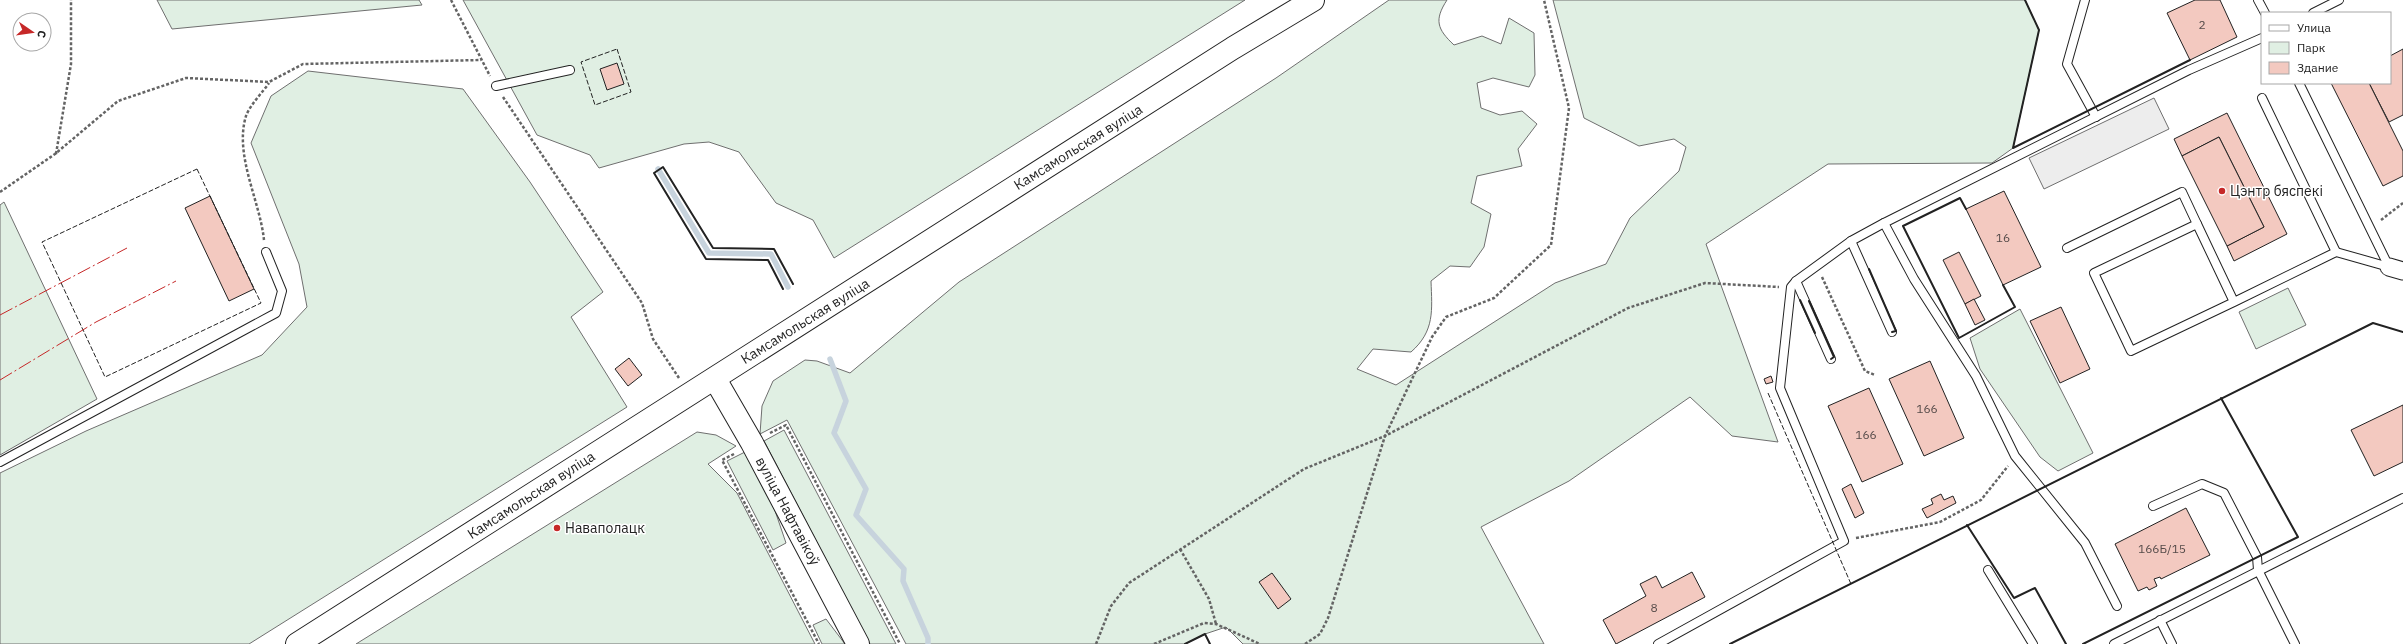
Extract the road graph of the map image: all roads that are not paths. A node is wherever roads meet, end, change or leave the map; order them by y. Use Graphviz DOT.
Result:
graph roads {
  1 [pos="1313,0"];
  2 [pos="2085,0"];
  3 [pos="2258,0"];
  4 [pos="2340,0"];
  5 [pos="2264,12"];
  6 [pos="2315,12"];
  7 [pos="2261,38"];
  8 [pos="570,70"];
  9 [pos="2299,84"];
  10 [pos="496,86"];
  11 [pos="2262,98"];
  12 [pos="2096,117"];
  13 [pos="1884,223"];
  14 [pos="2197,224"];
  15 [pos="1851,241"];
  16 [pos="2067,248"];
  17 [pos="266,252"];
  18 [pos="2336,252"];
  19 [pos="2396,269"];
  20 [pos="1793,284"];
  21 [pos="2234,302"];
  22 [pos="1892,332"];
  23 [pos="1831,359"];
  24 [pos="715,379"];
  25 [pos="0,462"];
  26 [pos="2403,498"];
  27 [pos="2153,506"];
  28 [pos="1988,570"];
  29 [pos="2258,570"];
  30 [pos="2117,606"];
  31 [pos="2160,620"];
  32 [pos="297,644"];
  33 [pos="858,644"];
  34 [pos="1658,644"];
  35 [pos="2033,644"];
  36 [pos="2114,644"];
  37 [pos="2172,644"];
  38 [pos="2296,644"];
  1 -- 24 [label="main road, Камсамольская вуліца"];
  2 -- 12 [label="lane"];
  3 -- 5 [label="lane"];
  4 -- 6 [label="lane"];
  7 -- 12 [label="lane"];
  8 -- 10 [label="lane"];
  9 -- 19 [label="lane"];
  11 -- 18 [label="lane"];
  12 -- 13 [label="lane"];
  13 -- 15 [label="lane"];
  13 -- 30 [label="lane"];
  14 -- 16 [label="lane"];
  14 -- 21 [label="lane"];
  14 -- 21 [label="lane"];
  15 -- 20 [label="lane"];
  15 -- 22 [label="lane"];
  17 -- 25 [label="lane"];
  18 -- 19 [label="lane"];
  18 -- 21 [label="lane"];
  20 -- 23 [label="lane"];
  20 -- 34 [label="lane"];
  24 -- 32 [label="main road, Камсамольская вуліца"];
  24 -- 33 [label="main road, вуліца Нафтавікоў"];
  26 -- 29 [label="lane"];
  27 -- 29 [label="lane"];
  28 -- 35 [label="lane"];
  29 -- 31 [label="lane"];
  29 -- 38 [label="lane"];
  31 -- 36 [label="lane"];
  31 -- 37 [label="lane"];
}
